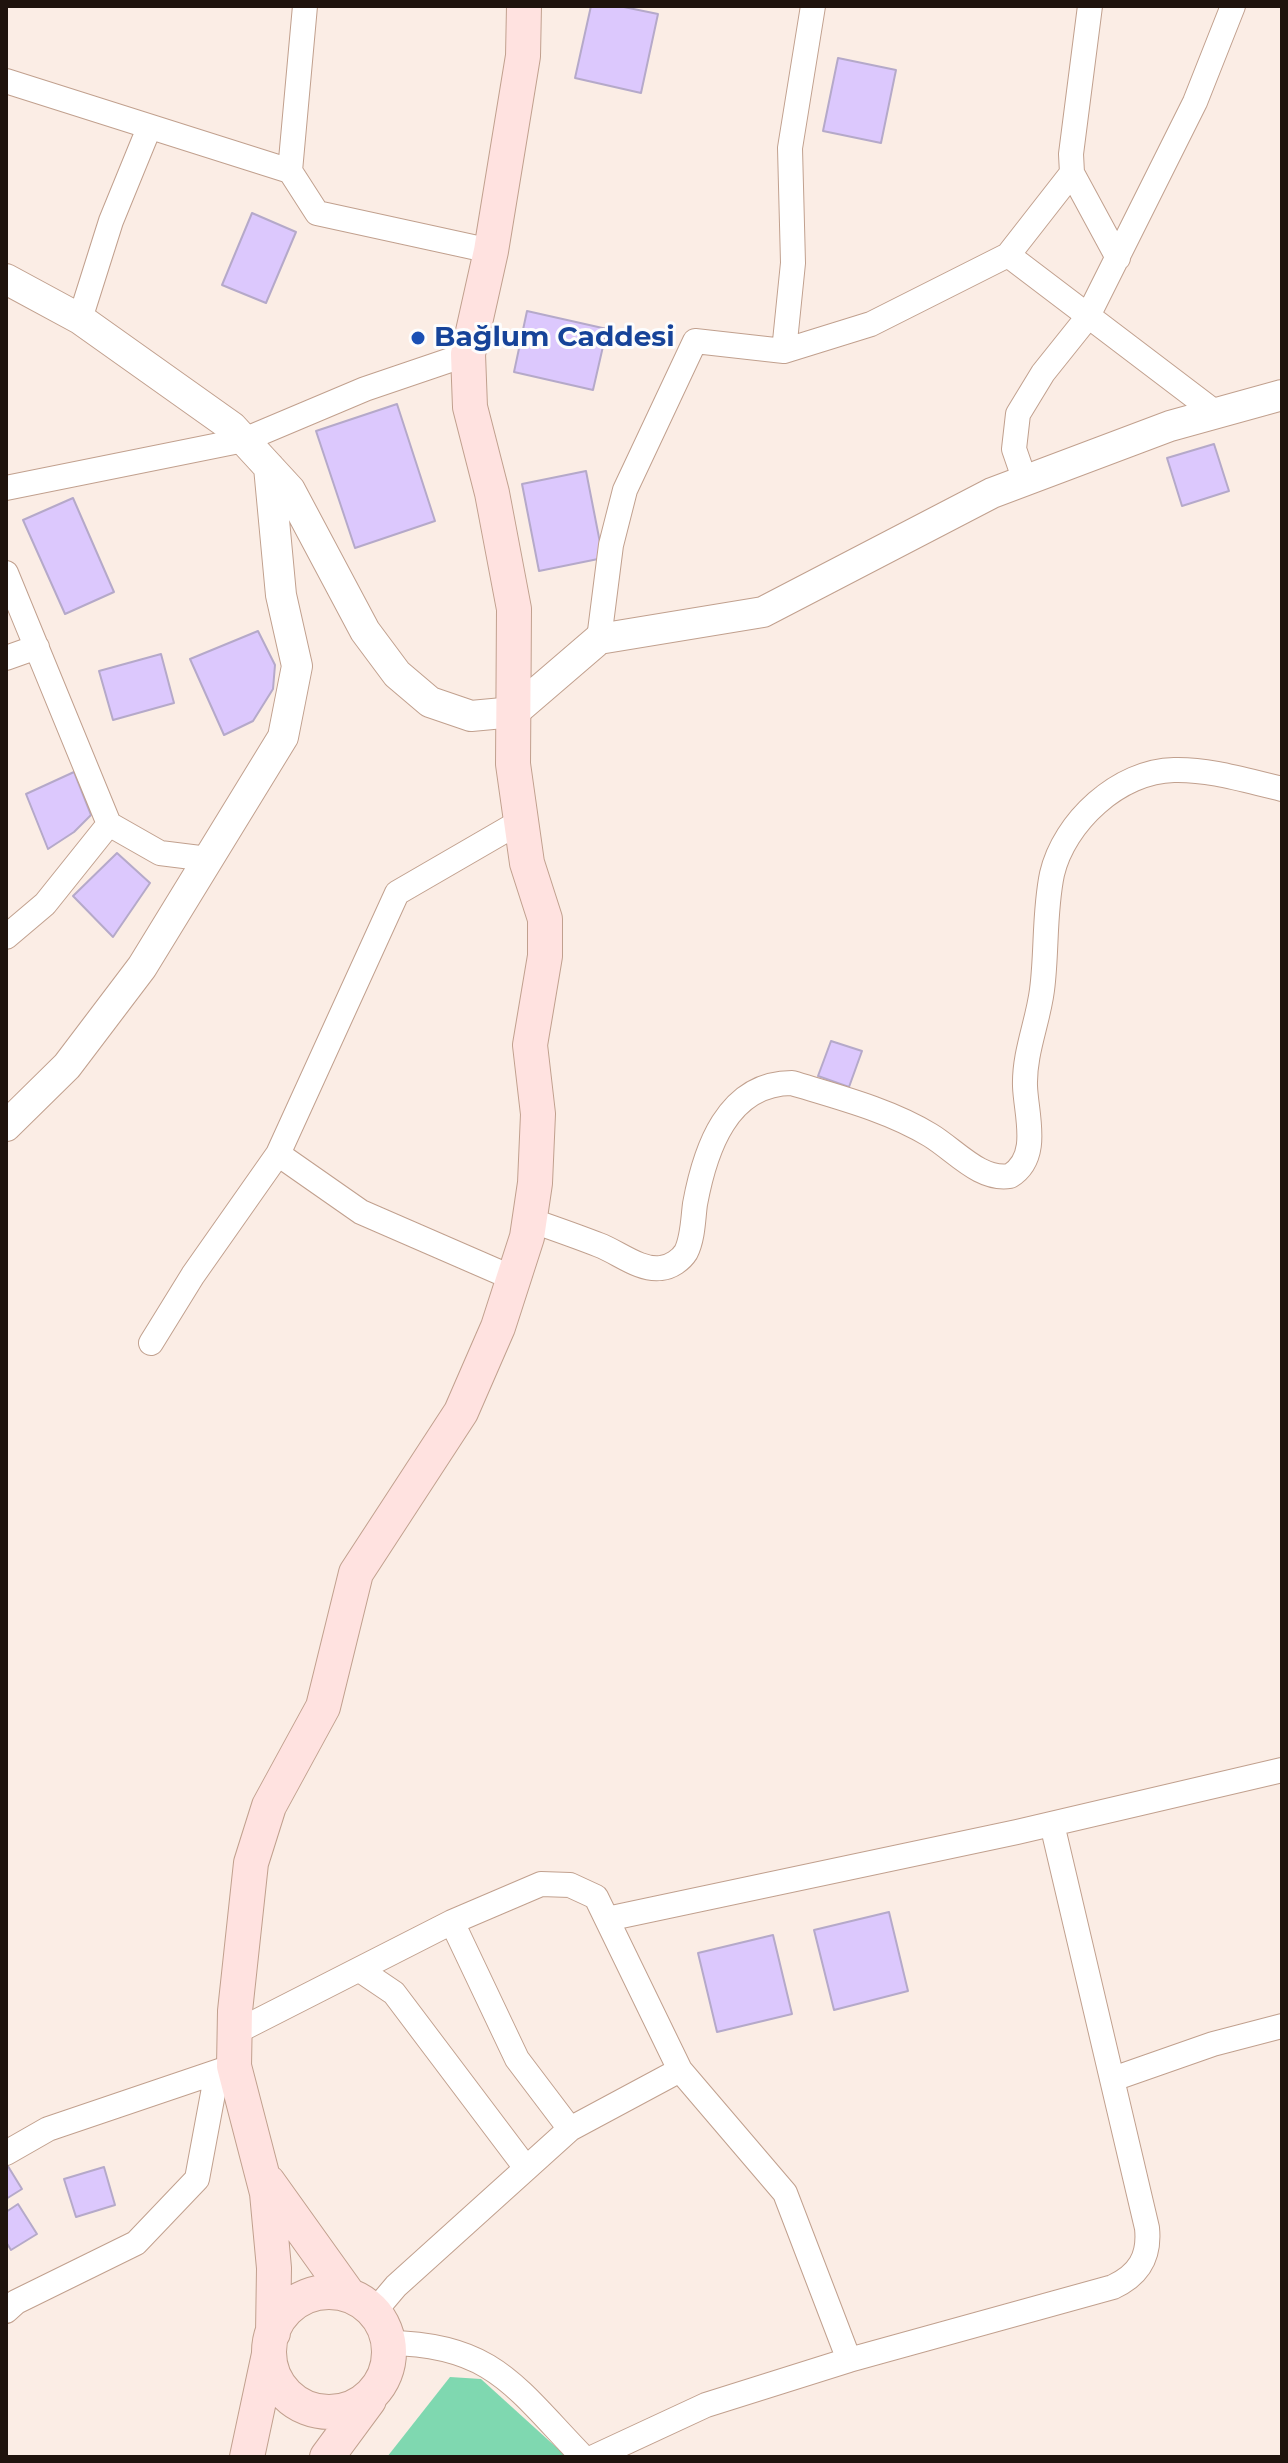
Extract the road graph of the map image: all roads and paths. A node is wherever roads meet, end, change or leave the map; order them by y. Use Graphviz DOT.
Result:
graph roads {
  1 [pos="305,6"];
  2 [pos="524,6"];
  3 [pos="536,6"];
  4 [pos="813,6"];
  5 [pos="1090,6"];
  6 [pos="1233,6"];
  7 [pos="523,56"];
  8 [pos="6,81"];
  9 [pos="149,128"];
  10 [pos="290,171"];
  11 [pos="1072,173"];
  12 [pos="491,251"];
  13 [pos="1008,255"];
  14 [pos="1118,258"];
  15 [pos="6,279"];
  16 [pos="1087,318"];
  17 [pos="80,319"];
  18 [pos="784,351"];
  19 [pos="468,354"];
  20 [pos="1282,395"];
  21 [pos="1216,413"];
  22 [pos="244,440"];
  23 [pos="269,467"];
  24 [pos="1025,481"];
  25 [pos="6,488"];
  26 [pos="6,573"];
  27 [pos="599,639"];
  28 [pos="37,647"];
  29 [pos="6,658"];
  30 [pos="514,712"];
  31 [pos="1282,789"];
  32 [pos="523,820"];
  33 [pos="109,824"];
  34 [pos="208,859"];
  35 [pos="6,937"];
  36 [pos="6,1126"];
  37 [pos="278,1154"];
  38 [pos="530,1220"];
  39 [pos="515,1279"];
  40 [pos="151,1343"];
  41 [pos="1282,1770"];
  42 [pos="1052,1824"];
  43 [pos="607,1919"];
  44 [pos="452,1922"];
  45 [pos="360,1970"];
  46 [pos="1282,2026"];
  47 [pos="228,2057"];
  48 [pos="680,2070"];
  49 [pos="1113,2079"];
  50 [pos="570,2129"];
  51 [pos="6,2153"];
  52 [pos="526,2168"];
  53 [pos="263,2175"];
  54 [pos="361,2303"];
  55 [pos="6,2311"];
  56 [pos="271,2343"];
  57 [pos="389,2343"];
  58 [pos="849,2360"];
  59 [pos="374,2394"];
  60 [pos="247,2457"];
  61 [pos="327,2457"];
  62 [pos="583,2457"];
  63 [pos="594,2457"];
  1 -- 10 [label="street"];
  2 -- 7 [label="main road"];
  3 -- 7 [label="street"];
  4 -- 18 [label="street"];
  5 -- 11 [label="street"];
  6 -- 14 [label="street"];
  7 -- 12 [label="main road"];
  8 -- 9 [label="street"];
  9 -- 10 [label="street"];
  9 -- 17 [label="street"];
  10 -- 12 [label="street"];
  11 -- 13 [label="street"];
  11 -- 14 [label="street"];
  12 -- 19 [label="main road"];
  13 -- 16 [label="street"];
  13 -- 18 [label="street"];
  14 -- 16 [label="street"];
  15 -- 17 [label="street"];
  16 -- 21 [label="street"];
  16 -- 24 [label="street"];
  17 -- 22 [label="street"];
  18 -- 27 [label="street"];
  19 -- 22 [label="street"];
  19 -- 30 [label="main road"];
  20 -- 21 [label="street"];
  21 -- 24 [label="street"];
  22 -- 23 [label="street"];
  22 -- 25 [label="street"];
  23 -- 30 [label="street"];
  23 -- 34 [label="street"];
  24 -- 27 [label="street"];
  26 -- 28 [label="street"];
  27 -- 30 [label="street"];
  28 -- 29 [label="street"];
  28 -- 33 [label="street"];
  30 -- 32 [label="main road"];
  31 -- 38 [label="street"];
  32 -- 37 [label="street"];
  32 -- 38 [label="main road"];
  33 -- 34 [label="street"];
  33 -- 35 [label="street"];
  34 -- 36 [label="street"];
  37 -- 39 [label="street"];
  37 -- 40 [label="street"];
  38 -- 39 [label="main road"];
  39 -- 47 [label="main road"];
  41 -- 42 [label="street"];
  42 -- 43 [label="street"];
  42 -- 49 [label="street"];
  43 -- 44 [label="street"];
  43 -- 48 [label="street"];
  44 -- 45 [label="street"];
  44 -- 50 [label="street"];
  45 -- 47 [label="street"];
  45 -- 52 [label="street"];
  46 -- 49 [label="street"];
  47 -- 51 [label="street"];
  47 -- 53 [label="main road"];
  47 -- 55 [label="street"];
  48 -- 50 [label="street"];
  48 -- 58 [label="street"];
  49 -- 58 [label="street"];
  50 -- 52 [label="street"];
  52 -- 54 [label="street"];
  53 -- 54 [label="main road"];
  53 -- 56 [label="main road"];
  54 -- 56 [label="main road"];
  54 -- 57 [label="main road"];
  56 -- 59 [label="main road"];
  56 -- 60 [label="main road"];
  57 -- 59 [label="main road"];
  57 -- 62 [label="street"];
  58 -- 63 [label="street"];
  59 -- 61 [label="main road"];
}
